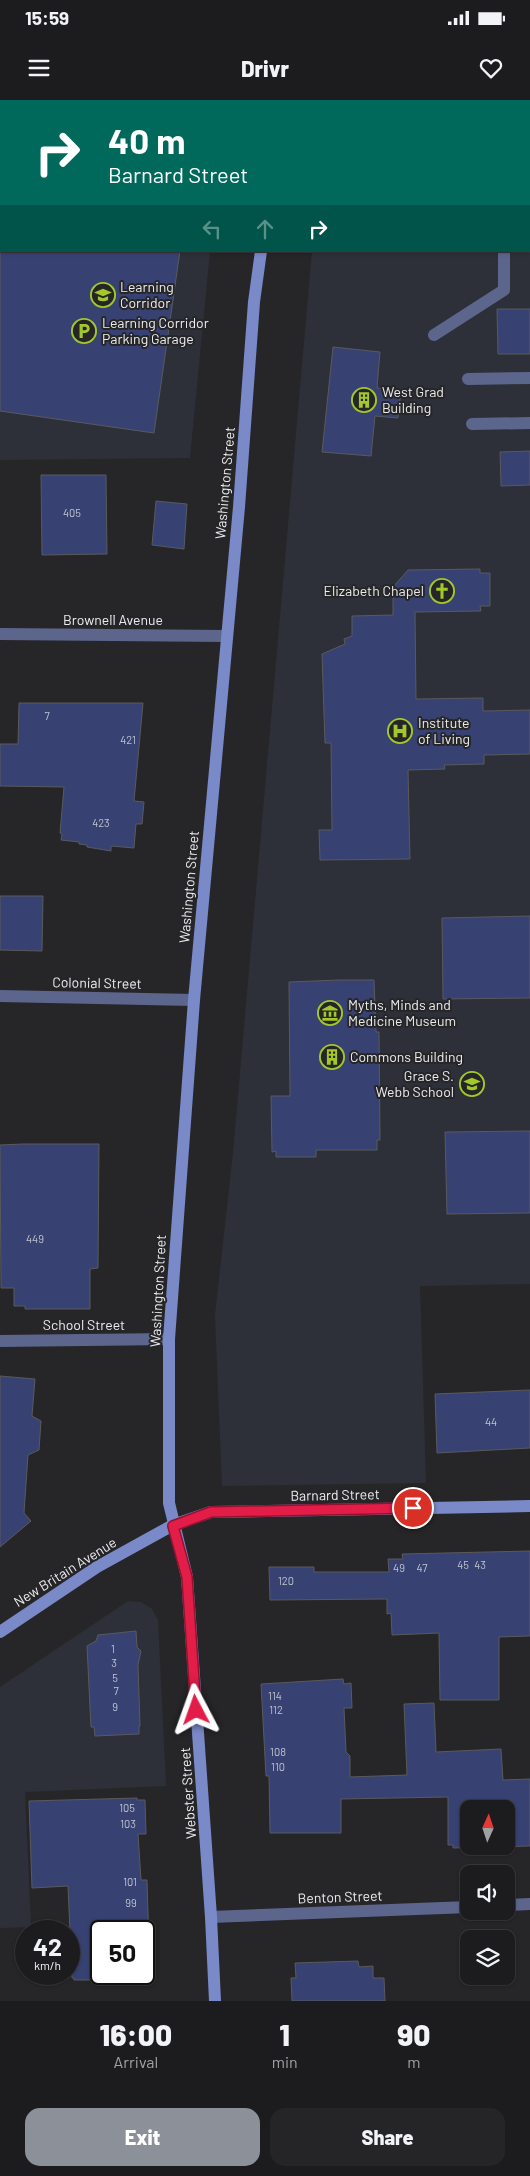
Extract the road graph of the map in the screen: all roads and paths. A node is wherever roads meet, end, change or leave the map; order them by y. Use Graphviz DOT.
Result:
graph roads {
  1 [pos="261,252"];
  2 [pos="504,252"];
  3 [pos="434,335"];
  4 [pos="468,378"];
  5 [pos="530,378"];
  6 [pos="530,423"];
  7 [pos="472,424"];
  8 [pos="0,634"];
  9 [pos="226,636"];
  10 [pos="0,996"];
  11 [pos="194,1000"];
  12 [pos="169,1339"];
  13 [pos="0,1340"];
  14 [pos="530,1506"];
  15 [pos="173,1526"];
  16 [pos="0,1632"];
  17 [pos="530,1904"];
  18 [pos="515,1905"];
  19 [pos="460,1907"];
  20 [pos="212,1917"];
  21 [pos="215,2001"];
  1 -- 9 [label="main road, Washington Street"];
  2 -- 3 [label="street"];
  4 -- 5 [label="street"];
  6 -- 7 [label="street"];
  8 -- 9 [label="street, Brownell Avenue"];
  9 -- 11 [label="main road, Washington Street"];
  10 -- 11 [label="street, Colonial Street"];
  11 -- 12 [label="main road, Washington Street"];
  12 -- 13 [label="street, School Street"];
  12 -- 15 [label="main road, Washington Street"];
  14 -- 15 [label="main road, Barnard Street"];
  15 -- 16 [label="main road, New Britain Avenue"];
  15 -- 20 [label="main road, Webster Street"];
  17 -- 18 [label="street"];
  19 -- 20 [label="street, Benton Street"];
  20 -- 21 [label="main road, Webster Street"];
}
